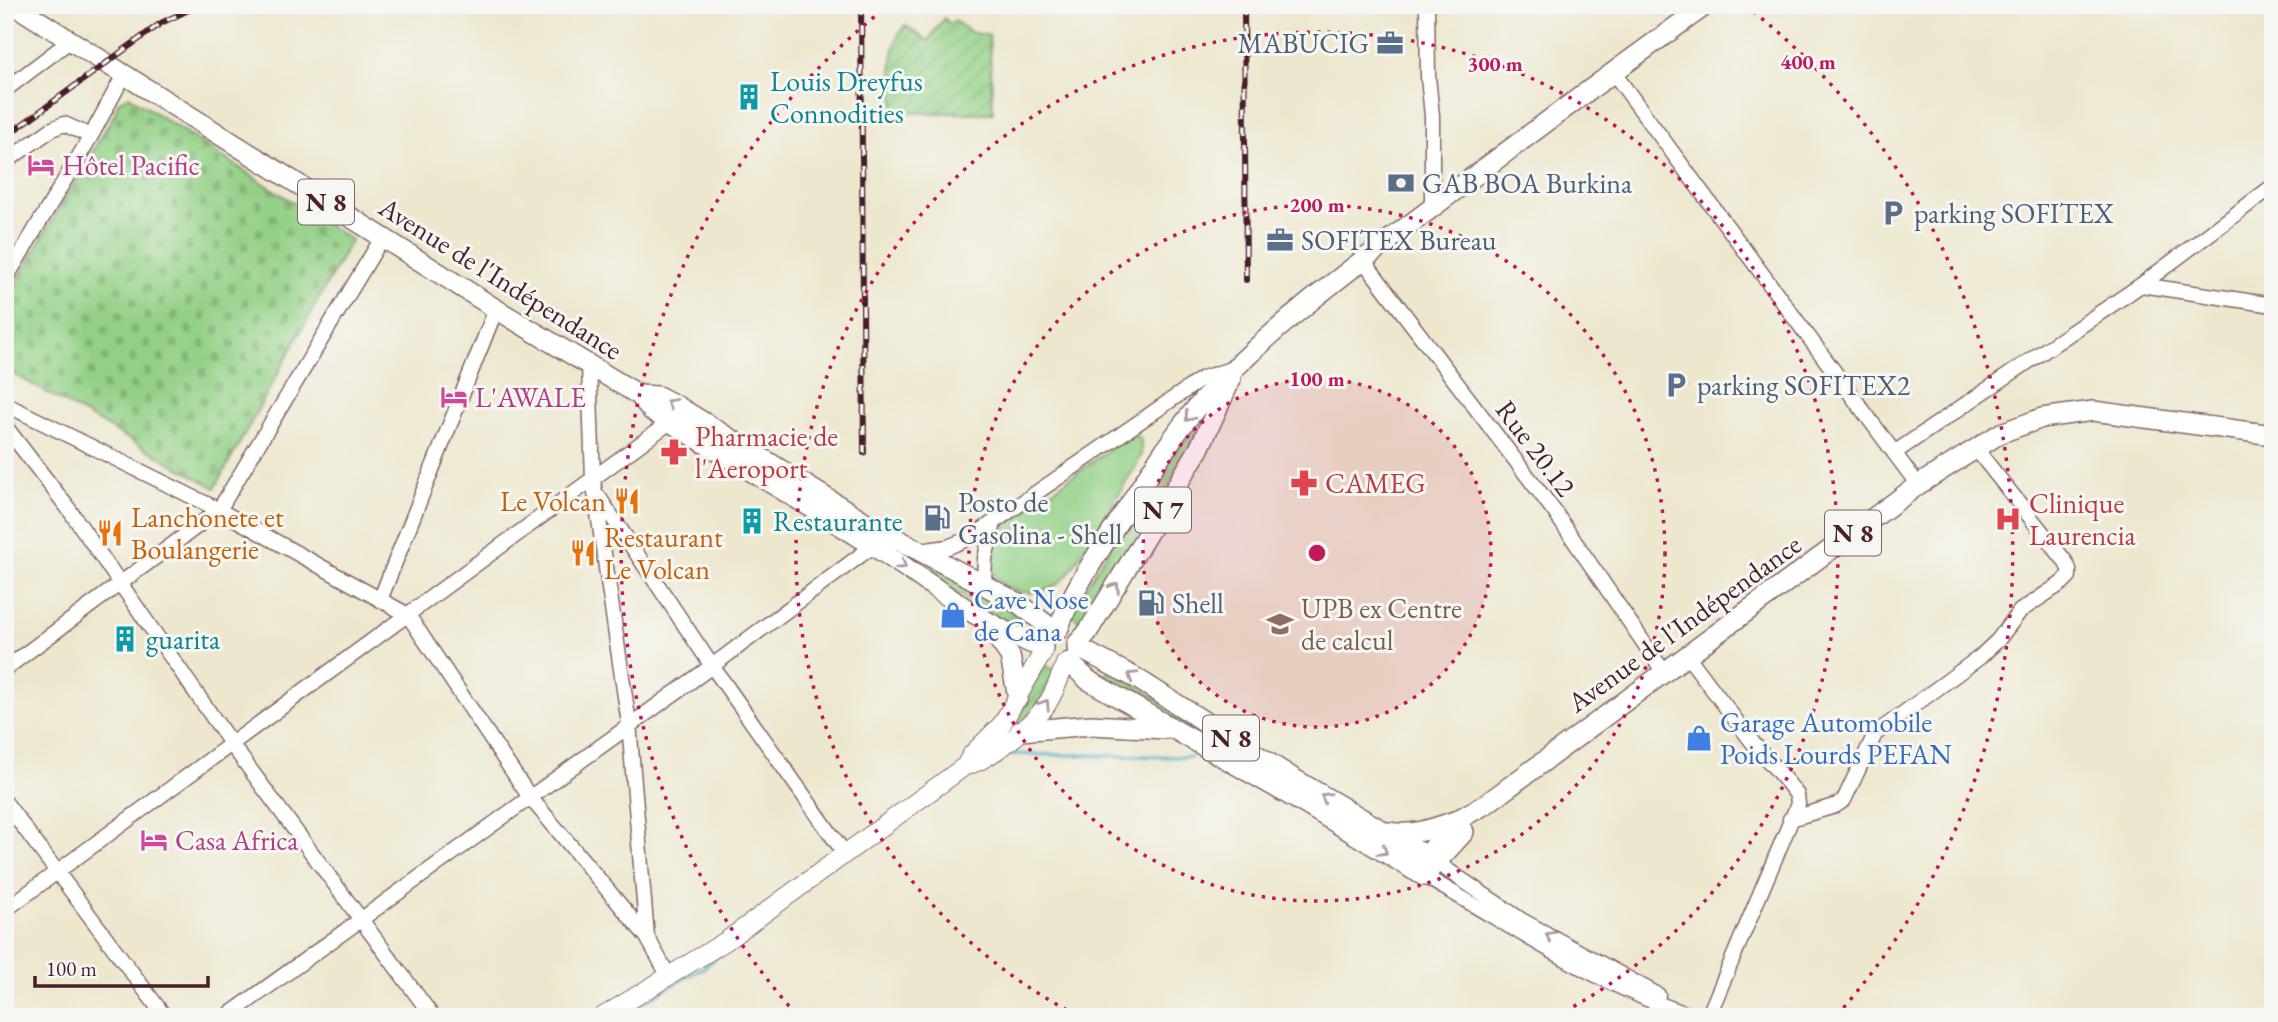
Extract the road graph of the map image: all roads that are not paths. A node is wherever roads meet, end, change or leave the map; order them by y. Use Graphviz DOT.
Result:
graph roads {
  1 [pos="13,5"];
  2 [pos="1427,5"];
  3 [pos="1706,5"];
  4 [pos="71,40"];
  5 [pos="1613,72"];
  6 [pos="125,73"];
  7 [pos="5,90"];
  8 [pos="91,136"];
  9 [pos="5,162"];
  10 [pos="2273,186"];
  11 [pos="1432,208"];
  12 [pos="382,238"];
  13 [pos="1363,260"];
  14 [pos="5,280"];
  15 [pos="2141,285"];
  16 [pos="2273,305"];
  17 [pos="496,309"];
  18 [pos="589,365"];
  19 [pos="1236,368"];
  20 [pos="639,395"];
  21 [pos="5,404"];
  22 [pos="670,422"];
  23 [pos="5,426"];
  24 [pos="2273,435"];
  25 [pos="1976,449"];
  26 [pos="1894,453"];
  27 [pos="594,485"];
  28 [pos="1918,485"];
  29 [pos="219,510"];
  30 [pos="994,523"];
  31 [pos="873,546"];
  32 [pos="919,551"];
  33 [pos="984,583"];
  34 [pos="120,584"];
  35 [pos="380,600"];
  36 [pos="408,615"];
  37 [pos="978,615"];
  38 [pos="1056,630"];
  39 [pos="1043,650"];
  40 [pos="1072,654"];
  41 [pos="1686,654"];
  42 [pos="712,666"];
  43 [pos="5,669"];
  44 [pos="1663,671"];
  45 [pos="1018,698"];
  46 [pos="629,724"];
  47 [pos="1020,731"];
  48 [pos="1176,731"];
  49 [pos="232,745"];
  50 [pos="965,766"];
  51 [pos="529,796"];
  52 [pos="5,802"];
  53 [pos="1486,804"];
  54 [pos="1459,819"];
  55 [pos="1790,819"];
  56 [pos="1384,832"];
  57 [pos="845,854"];
  58 [pos="1425,866"];
  59 [pos="58,872"];
  60 [pos="5,910"];
  61 [pos="361,918"];
  62 [pos="647,937"];
  63 [pos="668,975"];
  64 [pos="165,1017"];
  65 [pos="226,1017"];
  66 [pos="433,1017"];
  67 [pos="602,1017"];
  68 [pos="1696,1017"];
  69 [pos="1708,1017"];
  1 -- 4 [label="highway, Avenue de l'Indépendance / N 8"];
  2 -- 11 [label="street"];
  3 -- 5 [label="highway, N 7"];
  4 -- 6 [label="highway, Avenue de l'Indépendance / N 8"];
  4 -- 7 [label="street"];
  5 -- 11 [label="highway, N 7"];
  5 -- 26 [label="street"];
  6 -- 8 [label="street"];
  6 -- 12 [label="highway, Avenue de l'Indépendance / N 8"];
  8 -- 9 [label="street"];
  8 -- 14 [label="street"];
  10 -- 15 [label="street"];
  11 -- 13 [label="highway, N 7"];
  12 -- 17 [label="highway, Avenue de l'Indépendance / N 8"];
  12 -- 29 [label="street"];
  13 -- 19 [label="highway, N 7"];
  13 -- 44 [label="street, Rue 20.12"];
  15 -- 16 [label="street"];
  15 -- 26 [label="street"];
  17 -- 18 [label="highway, Avenue de l'Indépendance / N 8"];
  17 -- 35 [label="street"];
  18 -- 20 [label="highway, Avenue de l'Indépendance / N 8"];
  18 -- 27 [label="street"];
  19 -- 30 [label="street"];
  19 -- 38 [label="highway, N 7, one-way"];
  40 -- 19 [label="highway, N 7, one-way"];
  20 -- 22 [label="highway, Avenue de l'Indépendance / N 8"];
  32 -- 20 [label="highway, Avenue de l'Indépendance / N 8, one-way"];
  21 -- 29 [label="street"];
  22 -- 27 [label="street"];
  22 -- 31 [label="highway, Avenue de l'Indépendance / N 8"];
  23 -- 34 [label="street"];
  24 -- 25 [label="highway, Avenue de l'Indépendance / N 8"];
  25 -- 28 [label="highway, Avenue de l'Indépendance / N 8"];
  25 -- 55 [label="street"];
  26 -- 28 [label="street"];
  27 -- 36 [label="street"];
  27 -- 42 [label="street"];
  27 -- 46 [label="street"];
  28 -- 41 [label="highway, Avenue de l'Indépendance / N 8"];
  29 -- 34 [label="street"];
  29 -- 35 [label="street"];
  30 -- 32 [label="street"];
  30 -- 33 [label="street"];
  31 -- 37 [label="highway, Avenue de l'Indépendance / N 8, one-way"];
  31 -- 42 [label="street"];
  32 -- 33 [label="highway, Avenue de l'Indépendance / N 8"];
  33 -- 38 [label="highway, Avenue de l'Indépendance / N 8"];
  34 -- 43 [label="street"];
  34 -- 49 [label="street"];
  35 -- 36 [label="street"];
  36 -- 49 [label="street"];
  36 -- 51 [label="street"];
  37 -- 39 [label="highway, Avenue de l'Indépendance / N 8"];
  37 -- 45 [label="highway"];
  38 -- 39 [label="highway"];
  38 -- 40 [label="highway"];
  39 -- 40 [label="highway"];
  39 -- 45 [label="main road"];
  47 -- 40 [label="main road, one-way"];
  40 -- 48 [label="highway, N 8"];
  56 -- 40 [label="highway, N 8, one-way"];
  41 -- 44 [label="highway, Avenue de l'Indépendance / N 8"];
  41 -- 55 [label="street"];
  42 -- 46 [label="street"];
  42 -- 57 [label="street"];
  44 -- 53 [label="highway, Avenue de l'Indépendance / N 8"];
  45 -- 50 [label="main road"];
  46 -- 51 [label="street"];
  46 -- 62 [label="street"];
  47 -- 48 [label="highway"];
  47 -- 50 [label="main road"];
  48 -- 58 [label="highway, N 8, one-way"];
  49 -- 59 [label="street"];
  49 -- 61 [label="street"];
  50 -- 57 [label="main road"];
  51 -- 61 [label="street"];
  51 -- 62 [label="street"];
  52 -- 59 [label="street"];
  53 -- 54 [label="highway, Avenue de l'Indépendance / N 8"];
  53 -- 58 [label="highway, Avenue de l'Indépendance / N 8"];
  54 -- 56 [label="highway, N 8"];
  54 -- 58 [label="highway"];
  55 -- 69 [label="street"];
  56 -- 58 [label="highway"];
  57 -- 63 [label="main road"];
  58 -- 68 [label="street"];
  59 -- 60 [label="street"];
  59 -- 64 [label="street"];
  61 -- 65 [label="street"];
  61 -- 66 [label="street"];
  62 -- 63 [label="street"];
  63 -- 67 [label="main road"];
}
